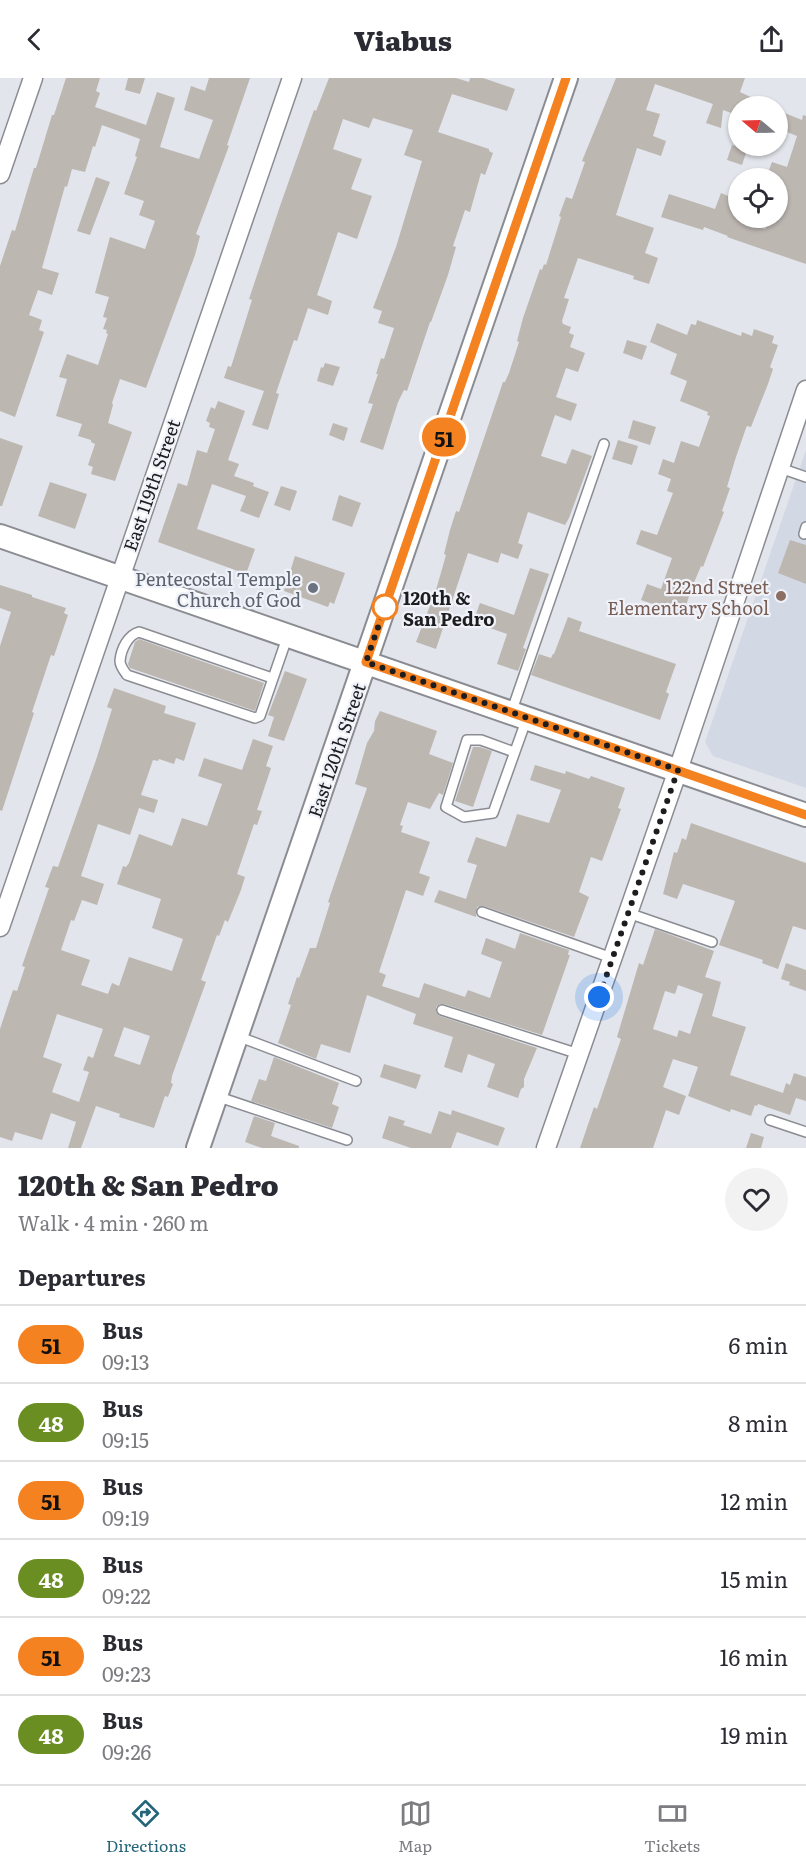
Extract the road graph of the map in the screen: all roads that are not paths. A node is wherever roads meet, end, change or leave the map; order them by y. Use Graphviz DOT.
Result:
graph roads {
  1 [pos="33,78"];
  2 [pos="292,78"];
  3 [pos="566,78"];
  4 [pos="0,174"];
  5 [pos="806,390"];
  6 [pos="604,444"];
  7 [pos="780,468"];
  8 [pos="806,477"];
  9 [pos="0,536"];
  10 [pos="119,577"];
  11 [pos="288,635"];
  12 [pos="366,662"];
  13 [pos="272,678"];
  14 [pos="519,716"];
  15 [pos="514,752"];
  16 [pos="678,770"];
  17 [pos="806,815"];
  18 [pos="482,912"];
  19 [pos="628,913"];
  20 [pos="0,927"];
  21 [pos="712,942"];
  22 [pos="612,958"];
  23 [pos="442,1010"];
  24 [pos="237,1036"];
  25 [pos="579,1054"];
  26 [pos="356,1081"];
  27 [pos="216,1096"];
  28 [pos="770,1120"];
  29 [pos="806,1132"];
  30 [pos="347,1140"];
  31 [pos="198,1148"];
  32 [pos="546,1148"];
  1 -- 4 [label="street"];
  2 -- 10 [label="street, East 119th Street"];
  3 -- 12 [label="street, East 120th Street"];
  5 -- 7 [label="street"];
  6 -- 14 [label="lane"];
  7 -- 8 [label="lane"];
  7 -- 16 [label="street"];
  9 -- 10 [label="street"];
  10 -- 11 [label="street"];
  10 -- 20 [label="street, East 119th Street"];
  11 -- 12 [label="street"];
  11 -- 13 [label="lane"];
  12 -- 14 [label="street"];
  12 -- 24 [label="street, East 120th Street"];
  13 -- 13 [label="lane"];
  14 -- 15 [label="lane"];
  14 -- 16 [label="street"];
  15 -- 15 [label="lane"];
  16 -- 17 [label="street"];
  16 -- 19 [label="street"];
  18 -- 22 [label="lane"];
  19 -- 21 [label="lane"];
  19 -- 22 [label="street"];
  22 -- 25 [label="street"];
  23 -- 25 [label="lane"];
  24 -- 26 [label="lane"];
  24 -- 27 [label="street, East 120th Street"];
  25 -- 32 [label="street"];
  27 -- 30 [label="lane"];
  27 -- 31 [label="street, East 120th Street"];
  28 -- 29 [label="lane"];
}
